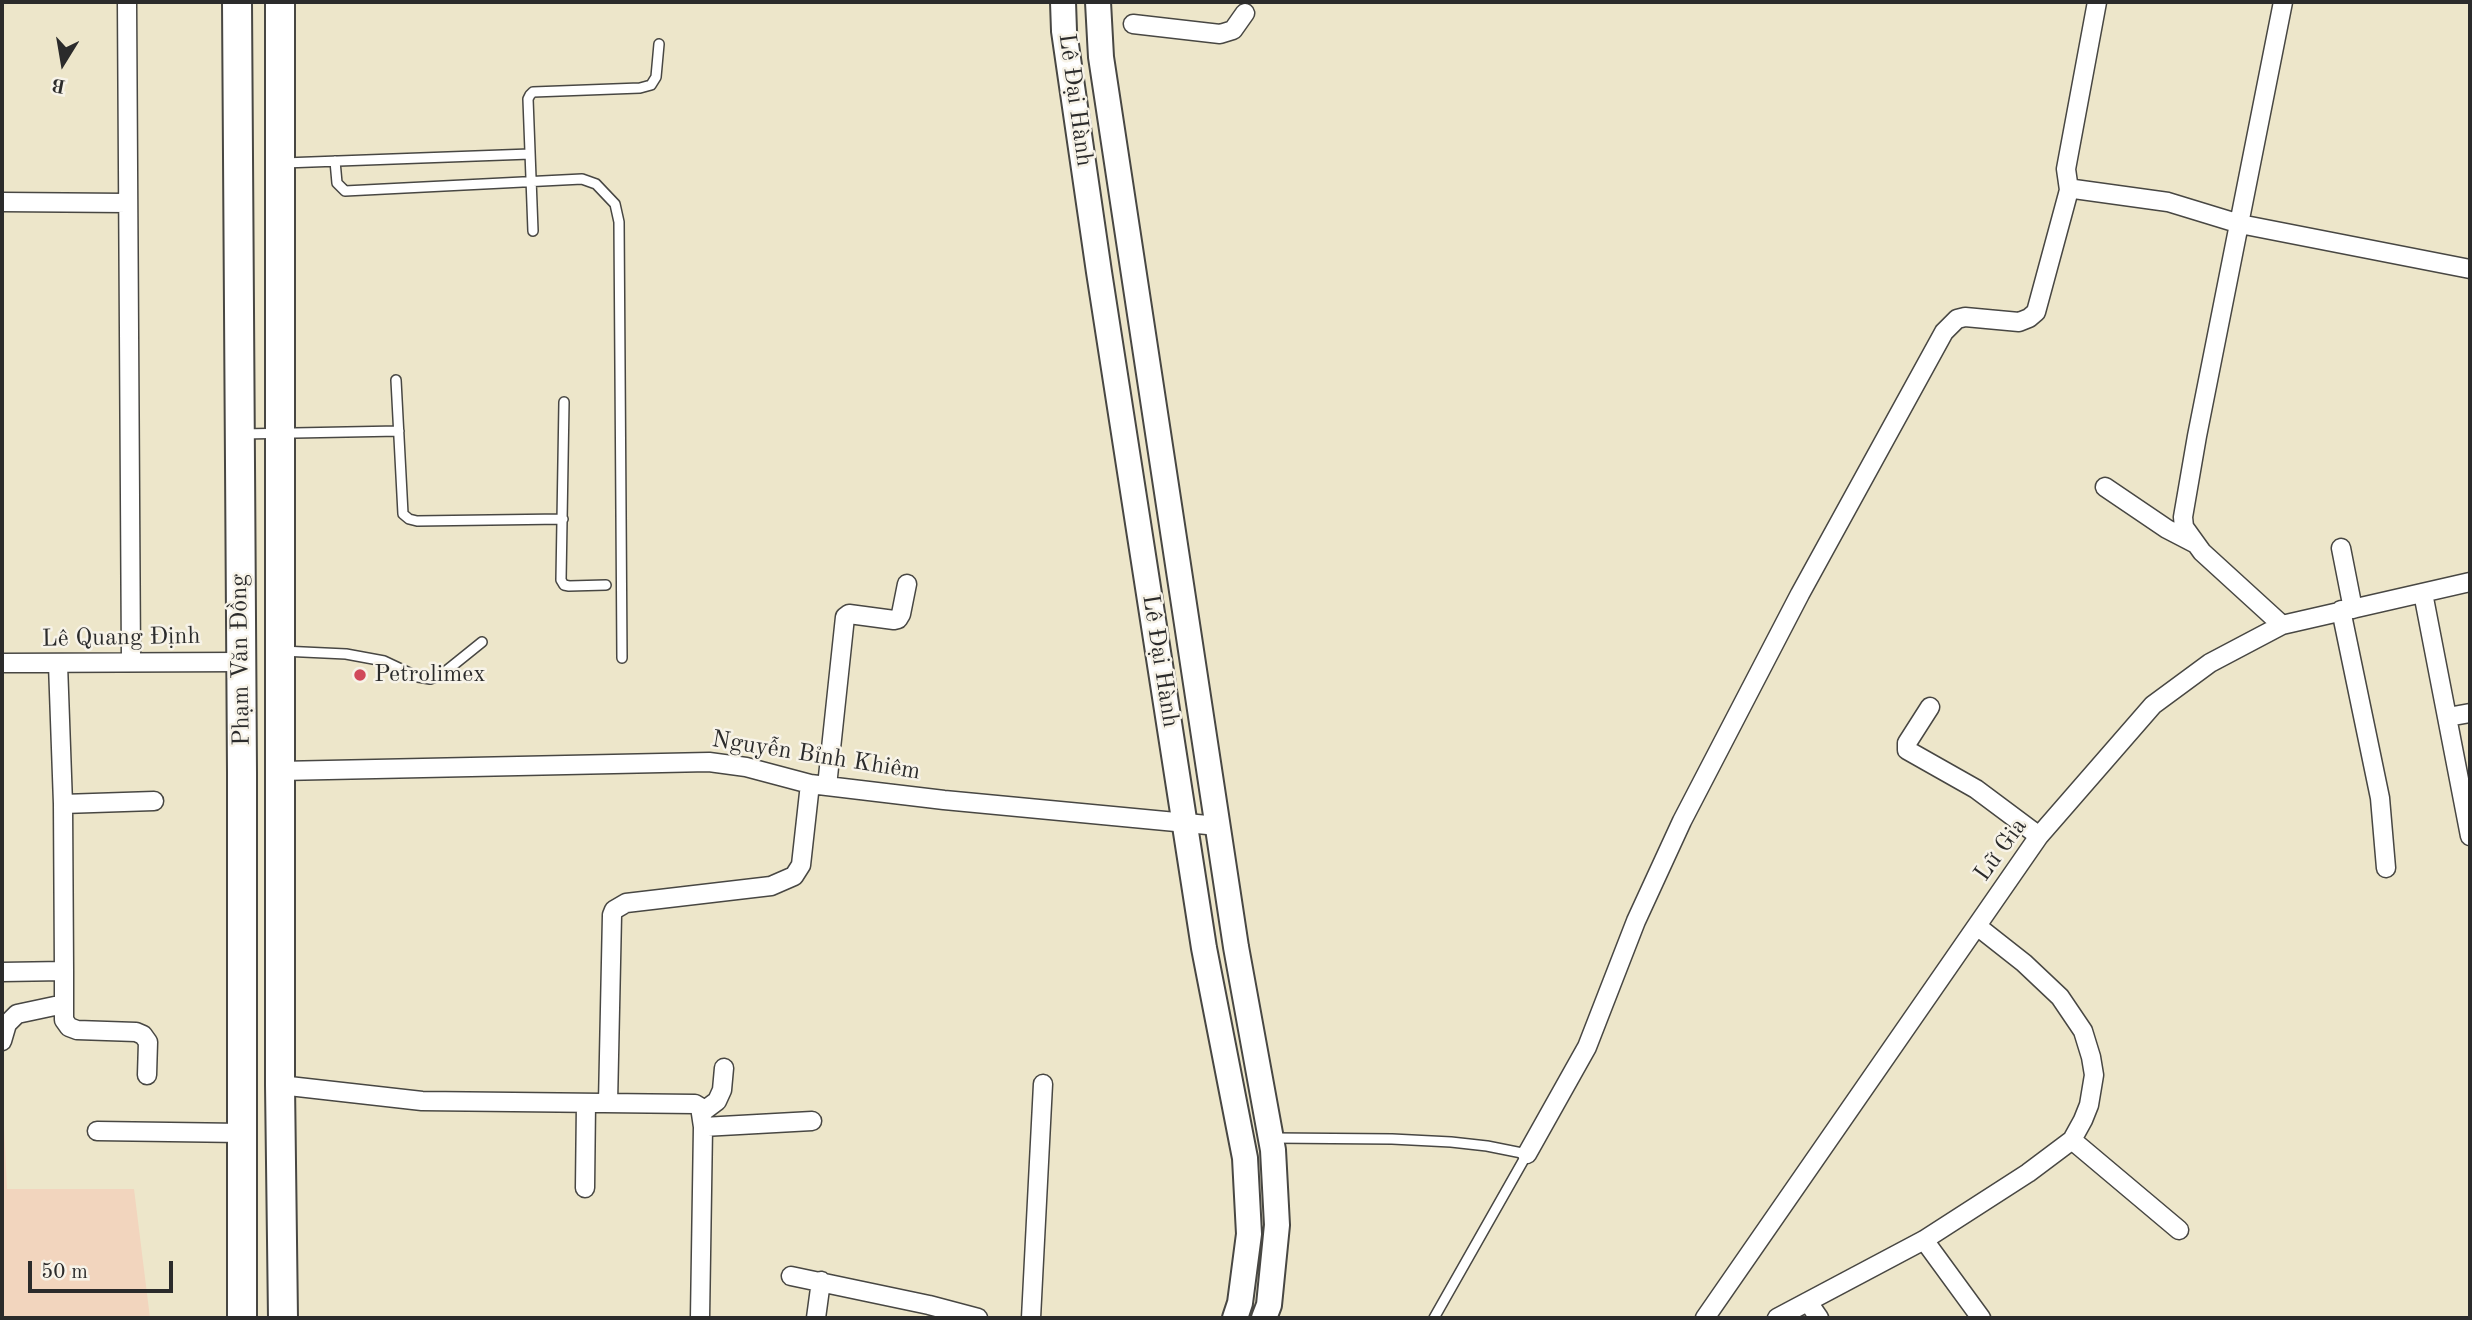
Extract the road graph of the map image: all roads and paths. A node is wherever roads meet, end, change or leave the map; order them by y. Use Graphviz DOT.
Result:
graph roads {
  1 [pos="127,2"];
  2 [pos="237,2"];
  3 [pos="280,2"];
  4 [pos="1063,2"];
  5 [pos="1098,2"];
  6 [pos="2097,2"];
  7 [pos="2283,2"];
  8 [pos="1245,13"];
  9 [pos="1133,24"];
  10 [pos="659,44"];
  11 [pos="530,154"];
  12 [pos="335,161"];
  13 [pos="280,163"];
  14 [pos="531,182"];
  15 [pos="2069,190"];
  16 [pos="2,202"];
  17 [pos="127,203"];
  18 [pos="2240,224"];
  19 [pos="533,231"];
  20 [pos="2470,269"];
  21 [pos="396,380"];
  22 [pos="564,402"];
  23 [pos="399,431"];
  24 [pos="240,434"];
  25 [pos="280,434"];
  26 [pos="2105,487"];
  27 [pos="563,519"];
  28 [pos="2194,543"];
  29 [pos="2341,548"];
  30 [pos="2470,582"];
  31 [pos="907,584"];
  32 [pos="606,585"];
  33 [pos="2423,593"];
  34 [pos="2347,610"];
  35 [pos="2282,625"];
  36 [pos="482,642"];
  37 [pos="280,651"];
  38 [pos="622,658"];
  39 [pos="131,662"];
  40 [pos="241,662"];
  41 [pos="2,663"];
  42 [pos="58,664"];
  43 [pos="1930,707"];
  44 [pos="2470,713"];
  45 [pos="2448,717"];
  46 [pos="280,771"];
  47 [pos="818,785"];
  48 [pos="154,801"];
  49 [pos="63,804"];
  50 [pos="1185,824"];
  51 [pos="1218,827"];
  52 [pos="2039,836"];
  53 [pos="2470,836"];
  54 [pos="2386,868"];
  55 [pos="1977,926"];
  56 [pos="64,971"];
  57 [pos="2,972"];
  58 [pos="64,1004"];
  59 [pos="2,1041"];
  60 [pos="724,1068"];
  61 [pos="147,1075"];
  62 [pos="1043,1084"];
  63 [pos="280,1085"];
  64 [pos="586,1103"];
  65 [pos="608,1103"];
  66 [pos="702,1120"];
  67 [pos="812,1121"];
  68 [pos="97,1131"];
  69 [pos="242,1133"];
  70 [pos="1271,1138"];
  71 [pos="2072,1140"];
  72 [pos="1527,1154"];
  73 [pos="585,1188"];
  74 [pos="2179,1230"];
  75 [pos="1924,1240"];
  76 [pos="790,1276"];
  77 [pos="821,1280"];
  78 [pos="1808,1302"];
  79 [pos="242,1318"];
  80 [pos="283,1318"];
  81 [pos="700,1318"];
  82 [pos="816,1318"];
  83 [pos="978,1318"];
  84 [pos="1031,1318"];
  85 [pos="1235,1318"];
  86 [pos="1264,1318"];
  87 [pos="1434,1318"];
  88 [pos="1705,1318"];
  89 [pos="1777,1318"];
  90 [pos="1819,1318"];
  91 [pos="1981,1318"];
  1 -- 17 [label="street"];
  2 -- 24 [label="main road, Phạm Văn Đồng"];
  3 -- 13 [label="main road, Phạm Văn Đồng"];
  4 -- 50 [label="main road, Lê Đại Hành"];
  5 -- 51 [label="main road, Lê Đại Hành"];
  6 -- 15 [label="street"];
  7 -- 18 [label="street"];
  8 -- 9 [label="street"];
  10 -- 11 [label="lane"];
  11 -- 12 [label="lane"];
  11 -- 14 [label="lane"];
  12 -- 13 [label="lane"];
  12 -- 14 [label="lane"];
  13 -- 25 [label="main road, Phạm Văn Đồng"];
  14 -- 19 [label="lane"];
  14 -- 38 [label="lane"];
  15 -- 18 [label="street"];
  15 -- 72 [label="street"];
  16 -- 17 [label="street"];
  17 -- 39 [label="street"];
  18 -- 20 [label="street"];
  18 -- 28 [label="street"];
  21 -- 23 [label="lane"];
  22 -- 27 [label="lane"];
  23 -- 25 [label="lane"];
  23 -- 27 [label="lane"];
  24 -- 25 [label="lane"];
  24 -- 40 [label="main road, Phạm Văn Đồng"];
  25 -- 37 [label="main road, Phạm Văn Đồng"];
  26 -- 28 [label="street"];
  27 -- 32 [label="lane"];
  28 -- 35 [label="street"];
  29 -- 34 [label="street"];
  30 -- 33 [label="street, Lữ Gia"];
  31 -- 47 [label="street"];
  33 -- 34 [label="street, Lữ Gia"];
  33 -- 45 [label="street"];
  34 -- 35 [label="street, Lữ Gia"];
  34 -- 54 [label="street"];
  35 -- 52 [label="street, Lữ Gia"];
  36 -- 37 [label="lane"];
  37 -- 46 [label="main road, Phạm Văn Đồng"];
  39 -- 40 [label="street, Lê Quang Định"];
  39 -- 42 [label="street, Lê Quang Định"];
  40 -- 69 [label="main road, Phạm Văn Đồng"];
  41 -- 42 [label="street, Lê Quang Định"];
  42 -- 49 [label="street"];
  43 -- 52 [label="street"];
  44 -- 45 [label="street"];
  45 -- 53 [label="street"];
  46 -- 47 [label="street, Nguyễn Bỉnh Khiêm"];
  46 -- 63 [label="main road, Phạm Văn Đồng"];
  47 -- 50 [label="street, Nguyễn Bỉnh Khiêm"];
  47 -- 65 [label="street"];
  48 -- 49 [label="street"];
  49 -- 56 [label="street"];
  50 -- 51 [label="street, Nguyễn Bỉnh Khiêm"];
  50 -- 85 [label="main road, Lê Đại Hành"];
  51 -- 70 [label="main road, Lê Đại Hành"];
  52 -- 55 [label="street, Lữ Gia"];
  55 -- 71 [label="street"];
  55 -- 88 [label="street, Lữ Gia"];
  56 -- 57 [label="street"];
  56 -- 58 [label="street"];
  58 -- 59 [label="street"];
  58 -- 61 [label="street"];
  60 -- 66 [label="street"];
  62 -- 84 [label="street"];
  63 -- 64 [label="street"];
  63 -- 80 [label="main road, Phạm Văn Đồng"];
  64 -- 65 [label="street"];
  64 -- 73 [label="street"];
  65 -- 66 [label="street"];
  66 -- 67 [label="street"];
  66 -- 81 [label="street"];
  68 -- 69 [label="street"];
  69 -- 79 [label="main road, Phạm Văn Đồng"];
  70 -- 72 [label="lane"];
  70 -- 86 [label="main road, Lê Đại Hành"];
  71 -- 74 [label="street"];
  71 -- 75 [label="street"];
  72 -- 87 [label="lane"];
  75 -- 78 [label="street"];
  75 -- 91 [label="street"];
  76 -- 77 [label="street"];
  77 -- 82 [label="street"];
  77 -- 83 [label="street"];
  78 -- 89 [label="street"];
  78 -- 90 [label="street"];
}
